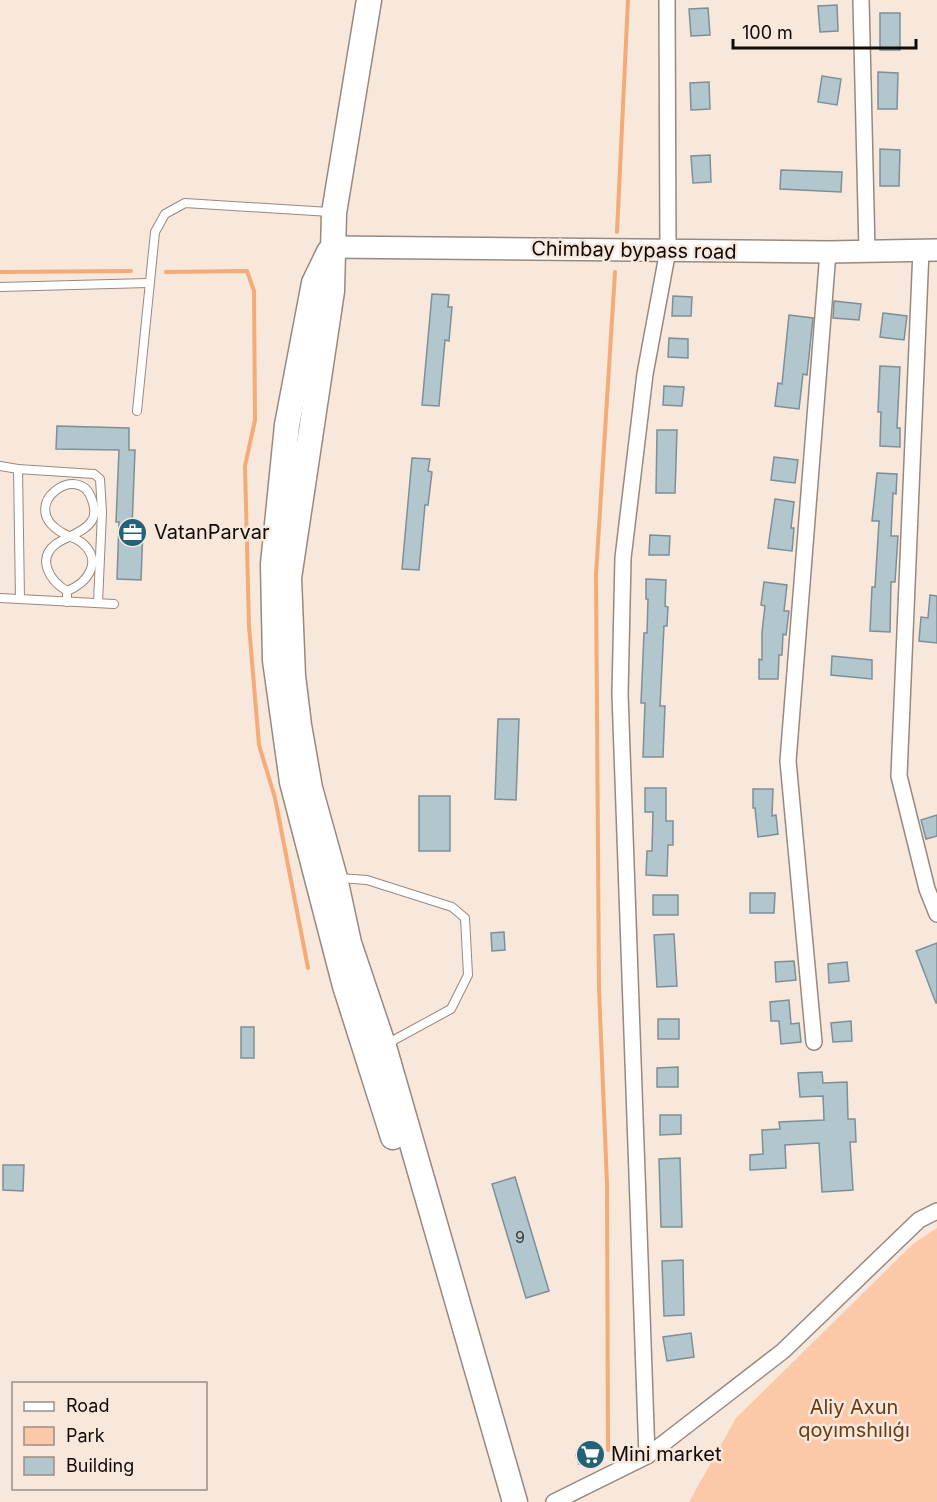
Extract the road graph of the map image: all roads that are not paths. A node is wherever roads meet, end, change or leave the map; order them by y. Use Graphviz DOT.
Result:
graph roads {
  1 [pos="369,0"];
  2 [pos="667,0"];
  3 [pos="861,0"];
  4 [pos="334,213"];
  5 [pos="332,247"];
  6 [pos="668,250"];
  7 [pos="929,250"];
  8 [pos="828,252"];
  9 [pos="867,252"];
  10 [pos="148,283"];
  11 [pos="0,287"];
  12 [pos="137,411"];
  13 [pos="0,466"];
  14 [pos="18,469"];
  15 [pos="69,536"];
  16 [pos="67,591"];
  17 [pos="0,598"];
  18 [pos="20,599"];
  19 [pos="67,602"];
  20 [pos="98,603"];
  21 [pos="114,604"];
  22 [pos="335,878"];
  23 [pos="937,914"];
  24 [pos="814,1042"];
  25 [pos="385,1050"];
  26 [pos="937,1211"];
  27 [pos="647,1456"];
  28 [pos="497,1502"];
  29 [pos="515,1502"];
  30 [pos="554,1502"];
  1 -- 4 [label="main road"];
  2 -- 6 [label="street"];
  3 -- 9 [label="street"];
  4 -- 5 [label="main road"];
  4 -- 10 [label="lane"];
  5 -- 6 [label="main road, Chimbay bypass road"];
  5 -- 22 [label="main road"];
  5 -- 28 [label="main road"];
  6 -- 8 [label="main road, Chimbay bypass road"];
  6 -- 27 [label="street"];
  7 -- 9 [label="main road, Chimbay bypass road"];
  7 -- 23 [label="street"];
  8 -- 9 [label="main road, Chimbay bypass road"];
  8 -- 24 [label="street"];
  10 -- 11 [label="lane"];
  10 -- 12 [label="lane"];
  13 -- 14 [label="lane"];
  14 -- 18 [label="lane"];
  14 -- 20 [label="lane"];
  15 -- 15 [label="lane"];
  15 -- 16 [label="lane"];
  15 -- 16 [label="lane"];
  16 -- 19 [label="lane"];
  17 -- 18 [label="lane"];
  18 -- 19 [label="lane"];
  19 -- 20 [label="lane"];
  20 -- 21 [label="lane"];
  22 -- 25 [label="main road"];
  22 -- 25 [label="lane"];
  25 -- 29 [label="main road"];
  26 -- 27 [label="street"];
  27 -- 30 [label="street"];
}
